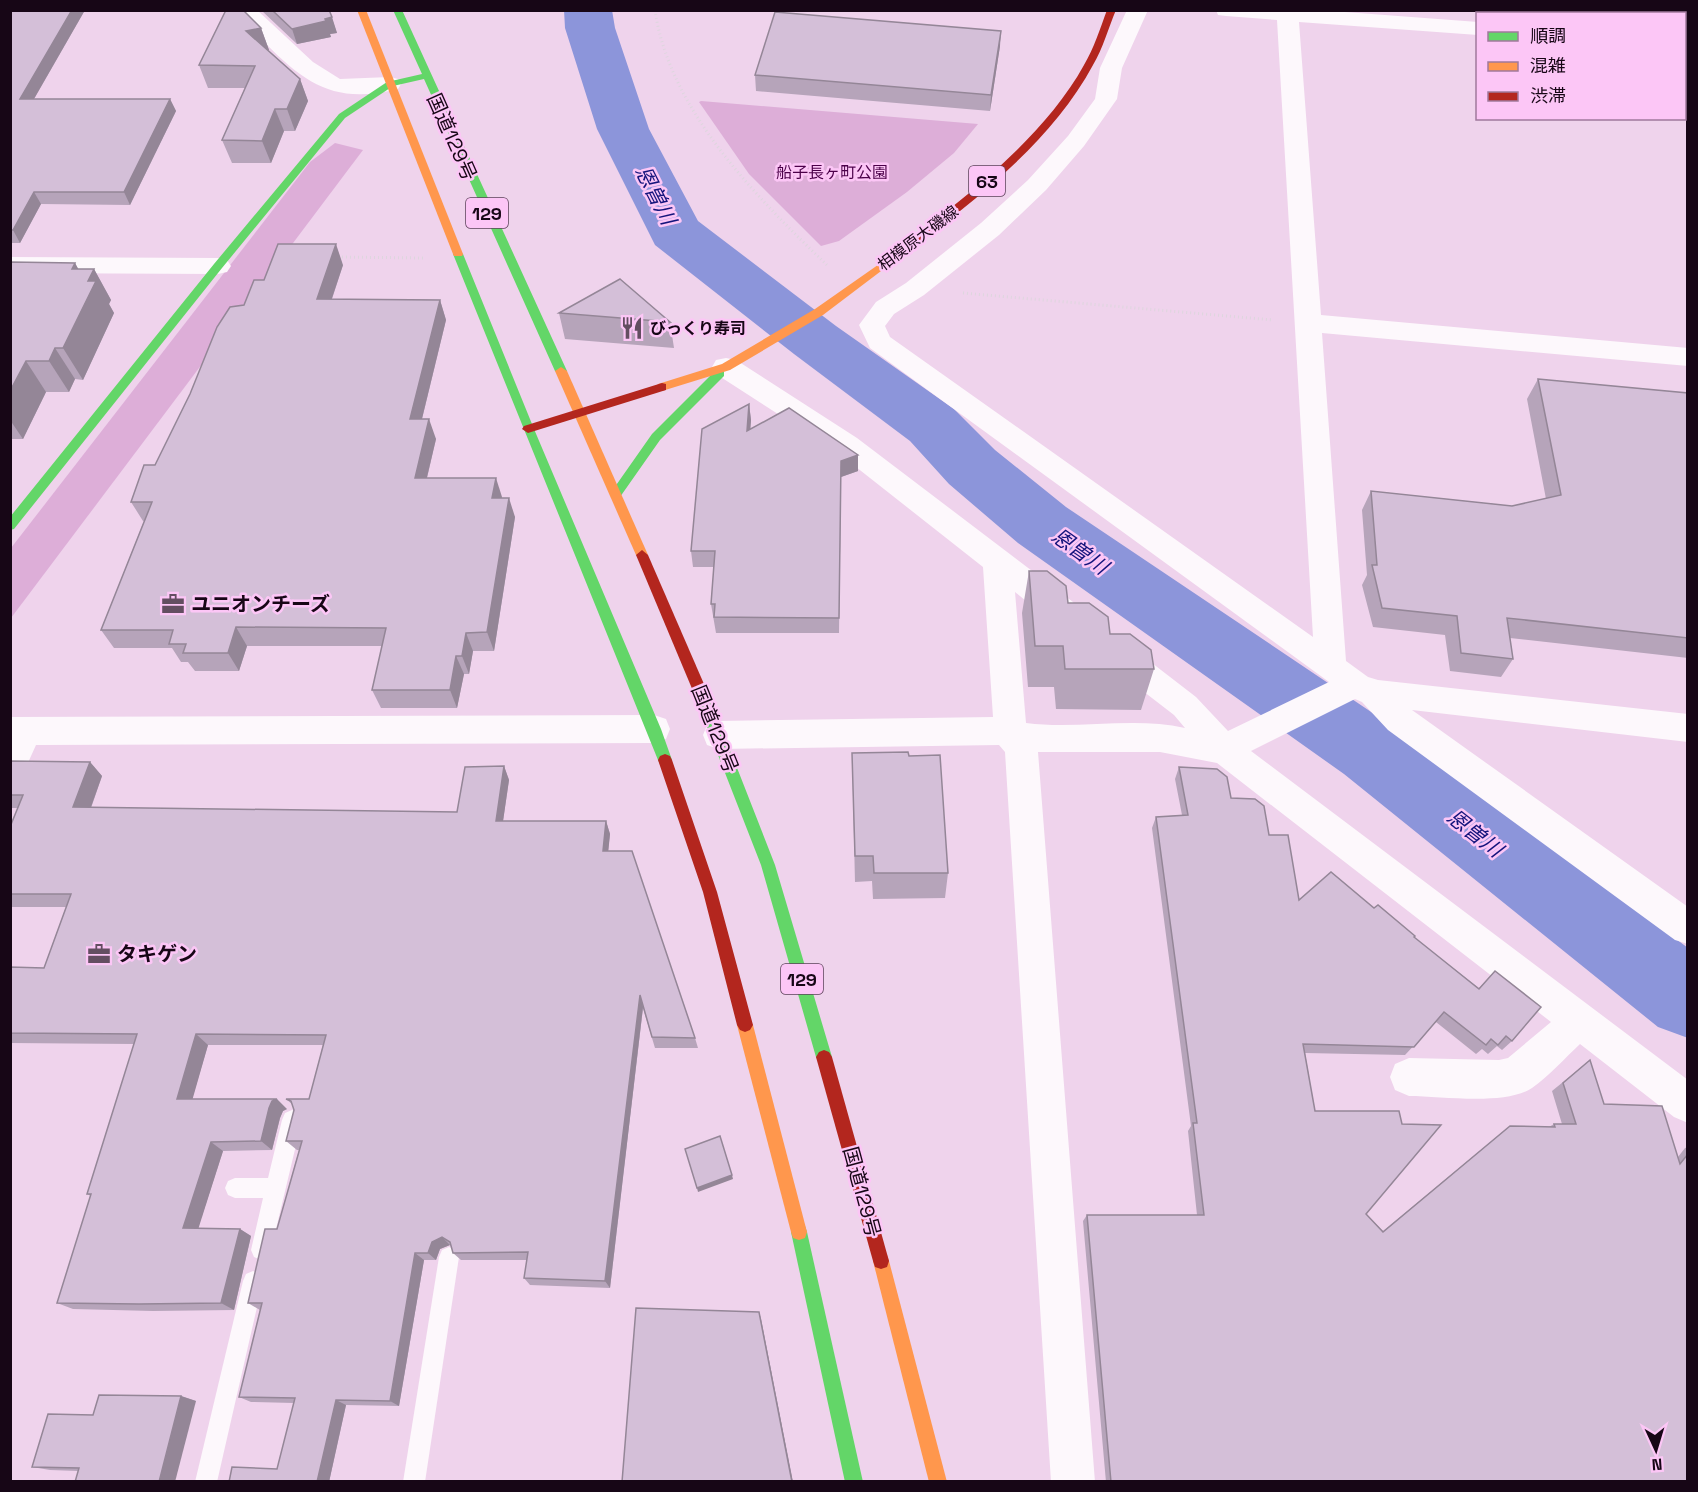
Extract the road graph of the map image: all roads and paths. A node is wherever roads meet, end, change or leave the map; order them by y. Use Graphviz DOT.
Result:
graph roads {
  1 [pos="244,10"];
  2 [pos="361,10"];
  3 [pos="397,10"];
  4 [pos="655,10"];
  5 [pos="1112,10"];
  6 [pos="1138,10"];
  7 [pos="1226,10"];
  8 [pos="1287,13"];
  9 [pos="1476,29"];
  10 [pos="425,76"];
  11 [pos="390,84"];
  12 [pos="328,257"];
  13 [pos="460,258"];
  14 [pos="10,265"];
  15 [pos="218,266"];
  16 [pos="831,269"];
  17 [pos="915,289"];
  18 [pos="1309,323"];
  19 [pos="1688,357"];
  20 [pos="731,364"];
  21 [pos="578,415"];
  22 [pos="528,429"];
  23 [pos="616,494"];
  24 [pos="10,526"];
  25 [pos="998,561"];
  26 [pos="1352,683"];
  27 [pos="1688,728"];
  28 [pos="654,729"];
  29 [pos="18,731"];
  30 [pos="1010,734"];
  31 [pos="719,735"];
  32 [pos="1230,746"];
  33 [pos="10,766"];
  34 [pos="1688,928"];
  35 [pos="1579,1021"];
  36 [pos="1409,1077"];
  37 [pos="1688,1104"];
  38 [pos="292,1119"];
  39 [pos="235,1188"];
  40 [pos="275,1188"];
  41 [pos="449,1257"];
  42 [pos="206,1482"];
  43 [pos="414,1482"];
  44 [pos="854,1482"];
  45 [pos="938,1482"];
  46 [pos="1073,1482"];
  1 -- 11 [label="street"];
  2 -- 11 [label="main road, 国道129号 / 129"];
  3 -- 10 [label="main road, 国道129号 / 129"];
  4 -- 16 [label="path"];
  5 -- 20 [label="main road, 相模原大磯線 / 63"];
  6 -- 17 [label="street"];
  7 -- 8 [label="street"];
  8 -- 9 [label="street"];
  8 -- 18 [label="street"];
  10 -- 11 [label="main road"];
  10 -- 21 [label="main road, 国道129号 / 129"];
  11 -- 13 [label="main road, 国道129号 / 129"];
  11 -- 15 [label="main road"];
  12 -- 13 [label="path"];
  13 -- 22 [label="main road, 国道129号 / 129"];
  14 -- 15 [label="street"];
  15 -- 24 [label="main road"];
  17 -- 18 [label="path"];
  17 -- 26 [label="street"];
  18 -- 19 [label="street"];
  18 -- 26 [label="street"];
  20 -- 21 [label="main road, 63"];
  20 -- 23 [label="main road"];
  20 -- 25 [label="street"];
  21 -- 22 [label="main road, 63"];
  21 -- 23 [label="main road, 国道129号 / 129"];
  22 -- 28 [label="main road, 国道129号 / 129"];
  23 -- 31 [label="main road, 国道129号 / 129"];
  25 -- 30 [label="street"];
  25 -- 32 [label="street"];
  26 -- 27 [label="street"];
  26 -- 32 [label="street"];
  26 -- 34 [label="street"];
  28 -- 29 [label="street"];
  28 -- 44 [label="main road, 国道129号 / 129"];
  29 -- 33 [label="street"];
  30 -- 31 [label="street"];
  30 -- 32 [label="street"];
  30 -- 46 [label="street"];
  31 -- 45 [label="main road, 国道129号 / 129"];
  32 -- 35 [label="street"];
  35 -- 36 [label="street"];
  35 -- 37 [label="street"];
  38 -- 40 [label="lane"];
  39 -- 40 [label="lane"];
  40 -- 42 [label="lane"];
  41 -- 43 [label="lane"];
}
